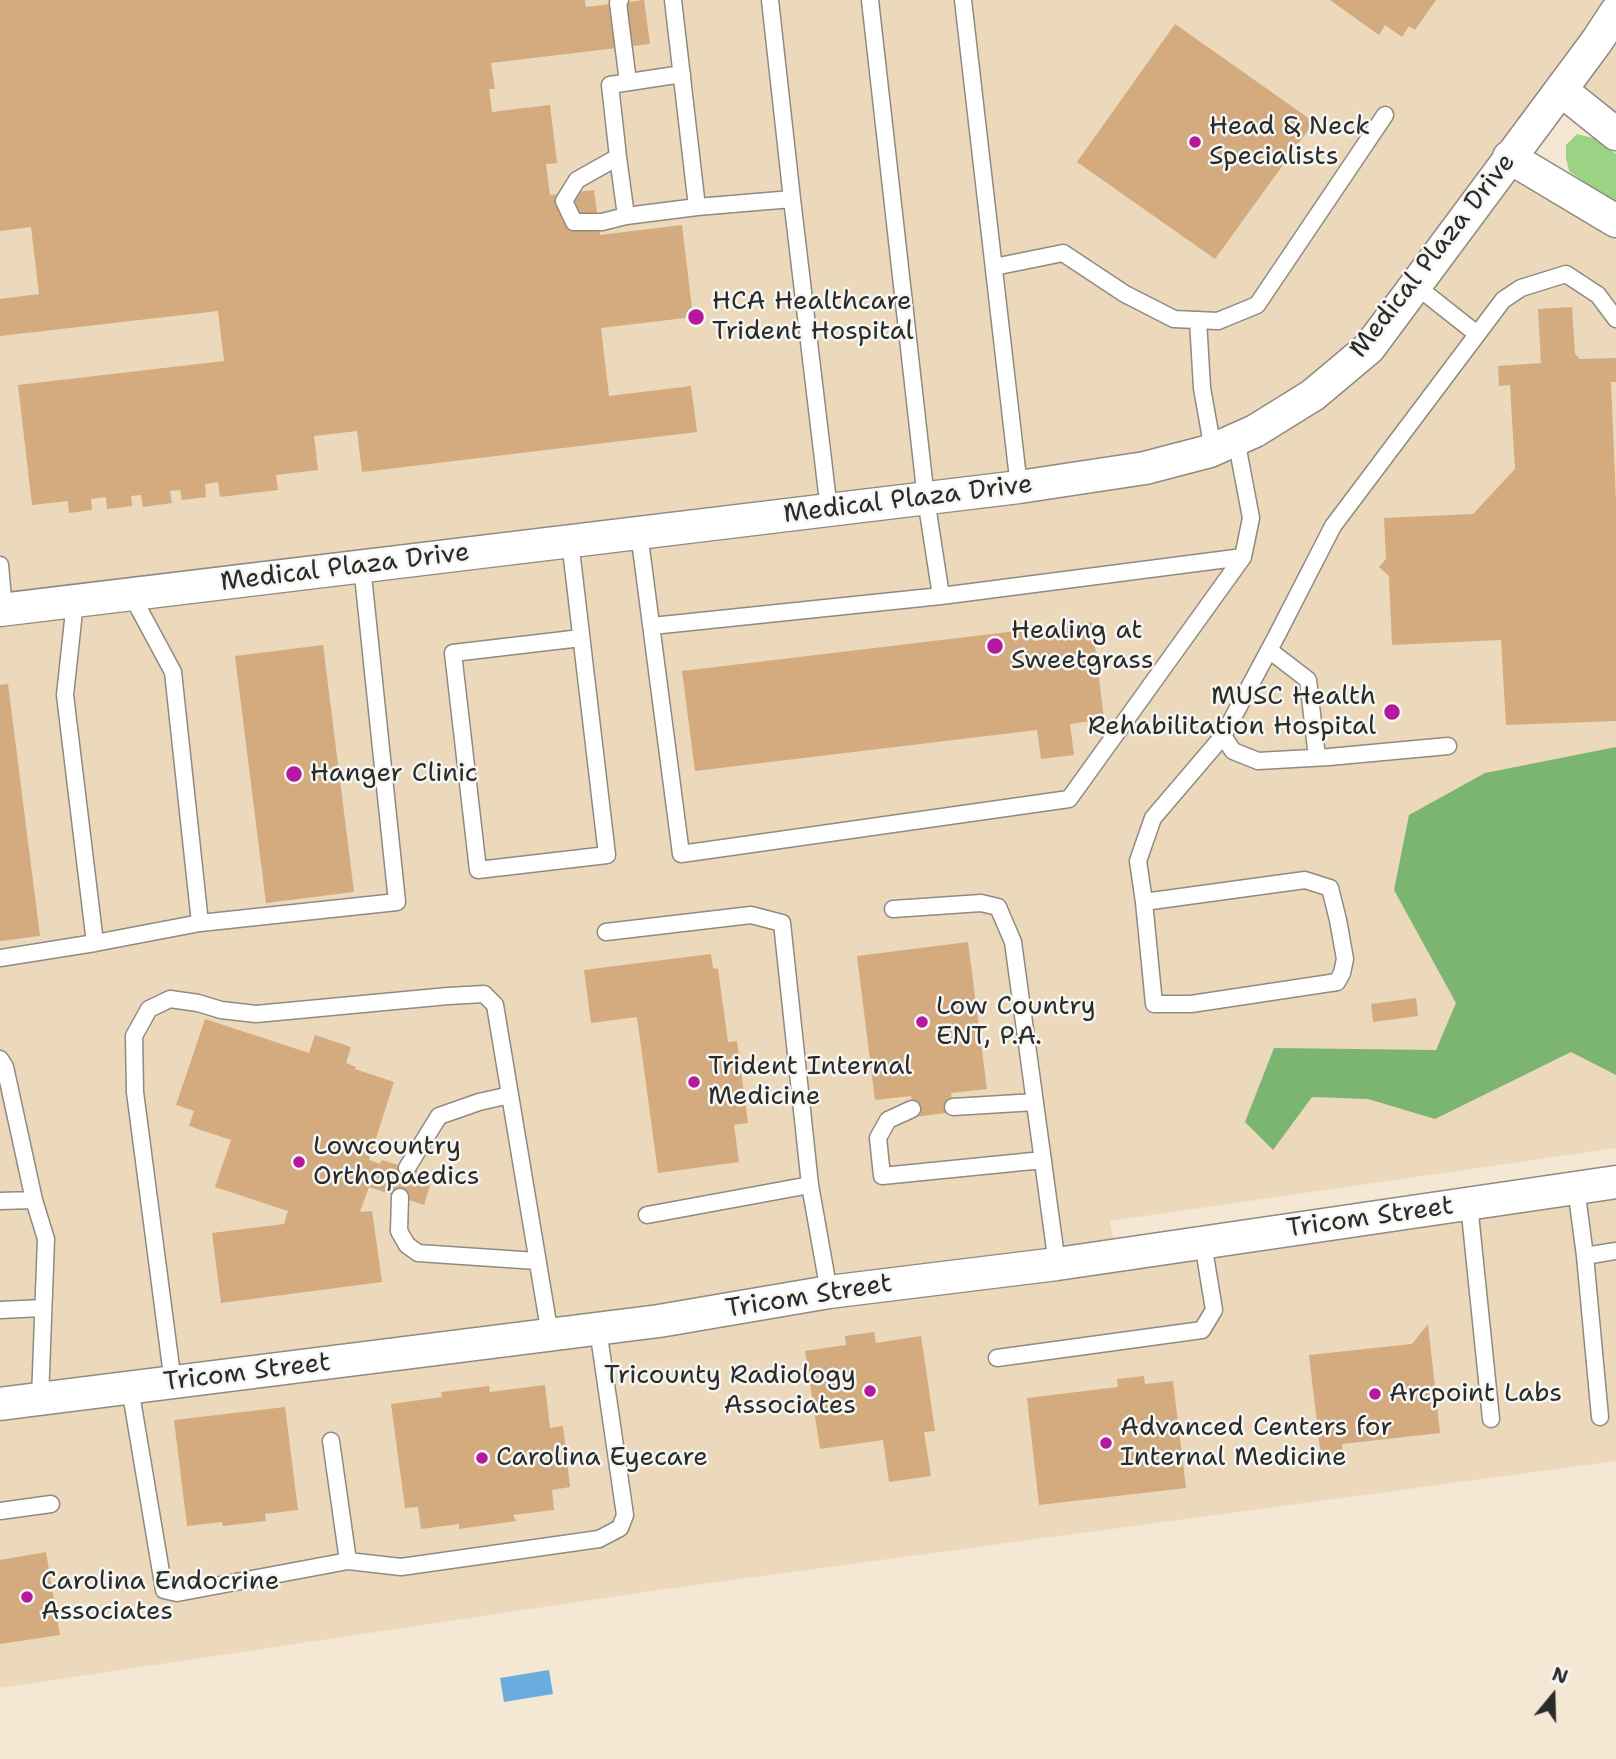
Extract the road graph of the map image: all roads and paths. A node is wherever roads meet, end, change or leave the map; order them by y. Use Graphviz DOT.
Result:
graph roads {
  1 [pos="620,0"];
  2 [pos="673,0"];
  3 [pos="770,0"];
  4 [pos="870,0"];
  5 [pos="963,0"];
  6 [pos="1616,12"];
  7 [pos="682,74"];
  8 [pos="628,82"];
  9 [pos="1561,90"];
  10 [pos="1385,115"];
  11 [pos="1616,134"];
  12 [pos="618,157"];
  13 [pos="1509,157"];
  14 [pos="792,199"];
  15 [pos="697,207"];
  16 [pos="626,216"];
  17 [pos="1616,221"];
  18 [pos="994,267"];
  19 [pos="1415,285"];
  20 [pos="1616,319"];
  21 [pos="1198,320"];
  22 [pos="1477,334"];
  23 [pos="1225,445"];
  24 [pos="1019,487"];
  25 [pos="926,499"];
  26 [pos="829,510"];
  27 [pos="639,533"];
  28 [pos="570,541"];
  29 [pos="1243,557"];
  30 [pos="0,565"];
  31 [pos="362,566"];
  32 [pos="131,594"];
  33 [pos="941,596"];
  34 [pos="75,601"];
  35 [pos="2,610"];
  36 [pos="652,626"];
  37 [pos="581,638"];
  38 [pos="1269,650"];
  39 [pos="1223,736"];
  40 [pos="1448,746"];
  41 [pos="1317,757"];
  42 [pos="1143,902"];
  43 [pos="893,909"];
  44 [pos="200,923"];
  45 [pos="606,932"];
  46 [pos="95,943"];
  47 [pos="0,958"];
  48 [pos="0,1059"];
  49 [pos="510,1095"];
  50 [pos="1035,1102"];
  51 [pos="953,1107"];
  52 [pos="912,1109"];
  53 [pos="1043,1160"];
  54 [pos="407,1168"];
  55 [pos="1616,1182"];
  56 [pos="810,1185"];
  57 [pos="1576,1188"];
  58 [pos="400,1197"];
  59 [pos="34,1200"];
  60 [pos="0,1201"];
  61 [pos="1469,1204"];
  62 [pos="647,1215"];
  63 [pos="1203,1243"];
  64 [pos="1616,1251"];
  65 [pos="1585,1255"];
  66 [pos="537,1261"];
  67 [pos="1057,1264"];
  68 [pos="829,1292"];
  69 [pos="43,1308"];
  70 [pos="0,1310"];
  71 [pos="598,1329"];
  72 [pos="550,1335"];
  73 [pos="997,1358"];
  74 [pos="173,1382"];
  75 [pos="130,1388"];
  76 [pos="40,1399"];
  77 [pos="0,1404"];
  78 [pos="1601,1417"];
  79 [pos="1491,1419"];
  80 [pos="331,1441"];
  81 [pos="51,1504"];
  82 [pos="0,1511"];
  83 [pos="348,1561"];
  1 -- 8 [label="lane"];
  2 -- 7 [label="lane"];
  3 -- 14 [label="lane"];
  4 -- 25 [label="lane"];
  5 -- 18 [label="lane"];
  6 -- 9 [label="street, Medical Plaza Drive"];
  7 -- 8 [label="lane"];
  7 -- 15 [label="lane"];
  8 -- 12 [label="lane"];
  9 -- 11 [label="street"];
  9 -- 13 [label="street, Medical Plaza Drive"];
  10 -- 21 [label="lane"];
  12 -- 16 [label="lane"];
  12 -- 16 [label="lane"];
  13 -- 17 [label="street"];
  13 -- 19 [label="street, Medical Plaza Drive"];
  14 -- 15 [label="lane"];
  14 -- 26 [label="lane"];
  15 -- 16 [label="lane"];
  18 -- 21 [label="lane"];
  18 -- 24 [label="lane"];
  19 -- 22 [label="lane"];
  19 -- 23 [label="street, Medical Plaza Drive"];
  20 -- 22 [label="lane"];
  21 -- 23 [label="lane"];
  22 -- 38 [label="lane"];
  23 -- 24 [label="street, Medical Plaza Drive"];
  23 -- 29 [label="lane"];
  24 -- 25 [label="street, Medical Plaza Drive"];
  25 -- 26 [label="street, Medical Plaza Drive"];
  25 -- 33 [label="lane"];
  26 -- 27 [label="street, Medical Plaza Drive"];
  27 -- 28 [label="street, Medical Plaza Drive"];
  27 -- 36 [label="lane"];
  28 -- 31 [label="street, Medical Plaza Drive"];
  28 -- 37 [label="lane"];
  29 -- 33 [label="lane"];
  29 -- 36 [label="lane"];
  30 -- 35 [label="lane"];
  31 -- 32 [label="street, Medical Plaza Drive"];
  31 -- 44 [label="lane"];
  32 -- 34 [label="street, Medical Plaza Drive"];
  32 -- 44 [label="lane"];
  33 -- 36 [label="lane"];
  34 -- 35 [label="street, Medical Plaza Drive"];
  34 -- 46 [label="lane"];
  37 -- 37 [label="lane"];
  38 -- 39 [label="lane"];
  38 -- 41 [label="lane"];
  39 -- 41 [label="lane"];
  39 -- 42 [label="lane"];
  40 -- 41 [label="lane"];
  42 -- 42 [label="lane"];
  43 -- 50 [label="lane"];
  44 -- 46 [label="lane"];
  45 -- 56 [label="lane"];
  46 -- 47 [label="lane"];
  48 -- 59 [label="lane"];
  49 -- 54 [label="lane"];
  49 -- 66 [label="lane"];
  49 -- 74 [label="lane"];
  50 -- 51 [label="lane"];
  50 -- 53 [label="lane"];
  52 -- 53 [label="lane"];
  53 -- 67 [label="lane"];
  55 -- 57 [label="street, Tricom Street"];
  56 -- 62 [label="lane"];
  56 -- 68 [label="lane"];
  57 -- 61 [label="street, Tricom Street"];
  57 -- 65 [label="lane"];
  58 -- 66 [label="lane"];
  59 -- 60 [label="lane"];
  59 -- 69 [label="lane"];
  61 -- 63 [label="street, Tricom Street"];
  61 -- 79 [label="lane"];
  63 -- 67 [label="street, Tricom Street"];
  63 -- 73 [label="lane"];
  64 -- 65 [label="lane"];
  65 -- 78 [label="lane"];
  66 -- 72 [label="lane"];
  67 -- 68 [label="street, Tricom Street"];
  68 -- 71 [label="street, Tricom Street"];
  69 -- 70 [label="lane"];
  69 -- 76 [label="lane"];
  71 -- 72 [label="street, Tricom Street"];
  71 -- 83 [label="lane"];
  72 -- 74 [label="street, Tricom Street"];
  74 -- 75 [label="street, Tricom Street"];
  75 -- 76 [label="street, Tricom Street"];
  75 -- 83 [label="lane"];
  76 -- 77 [label="street, Tricom Street"];
  80 -- 83 [label="lane"];
  81 -- 82 [label="lane"];
}
